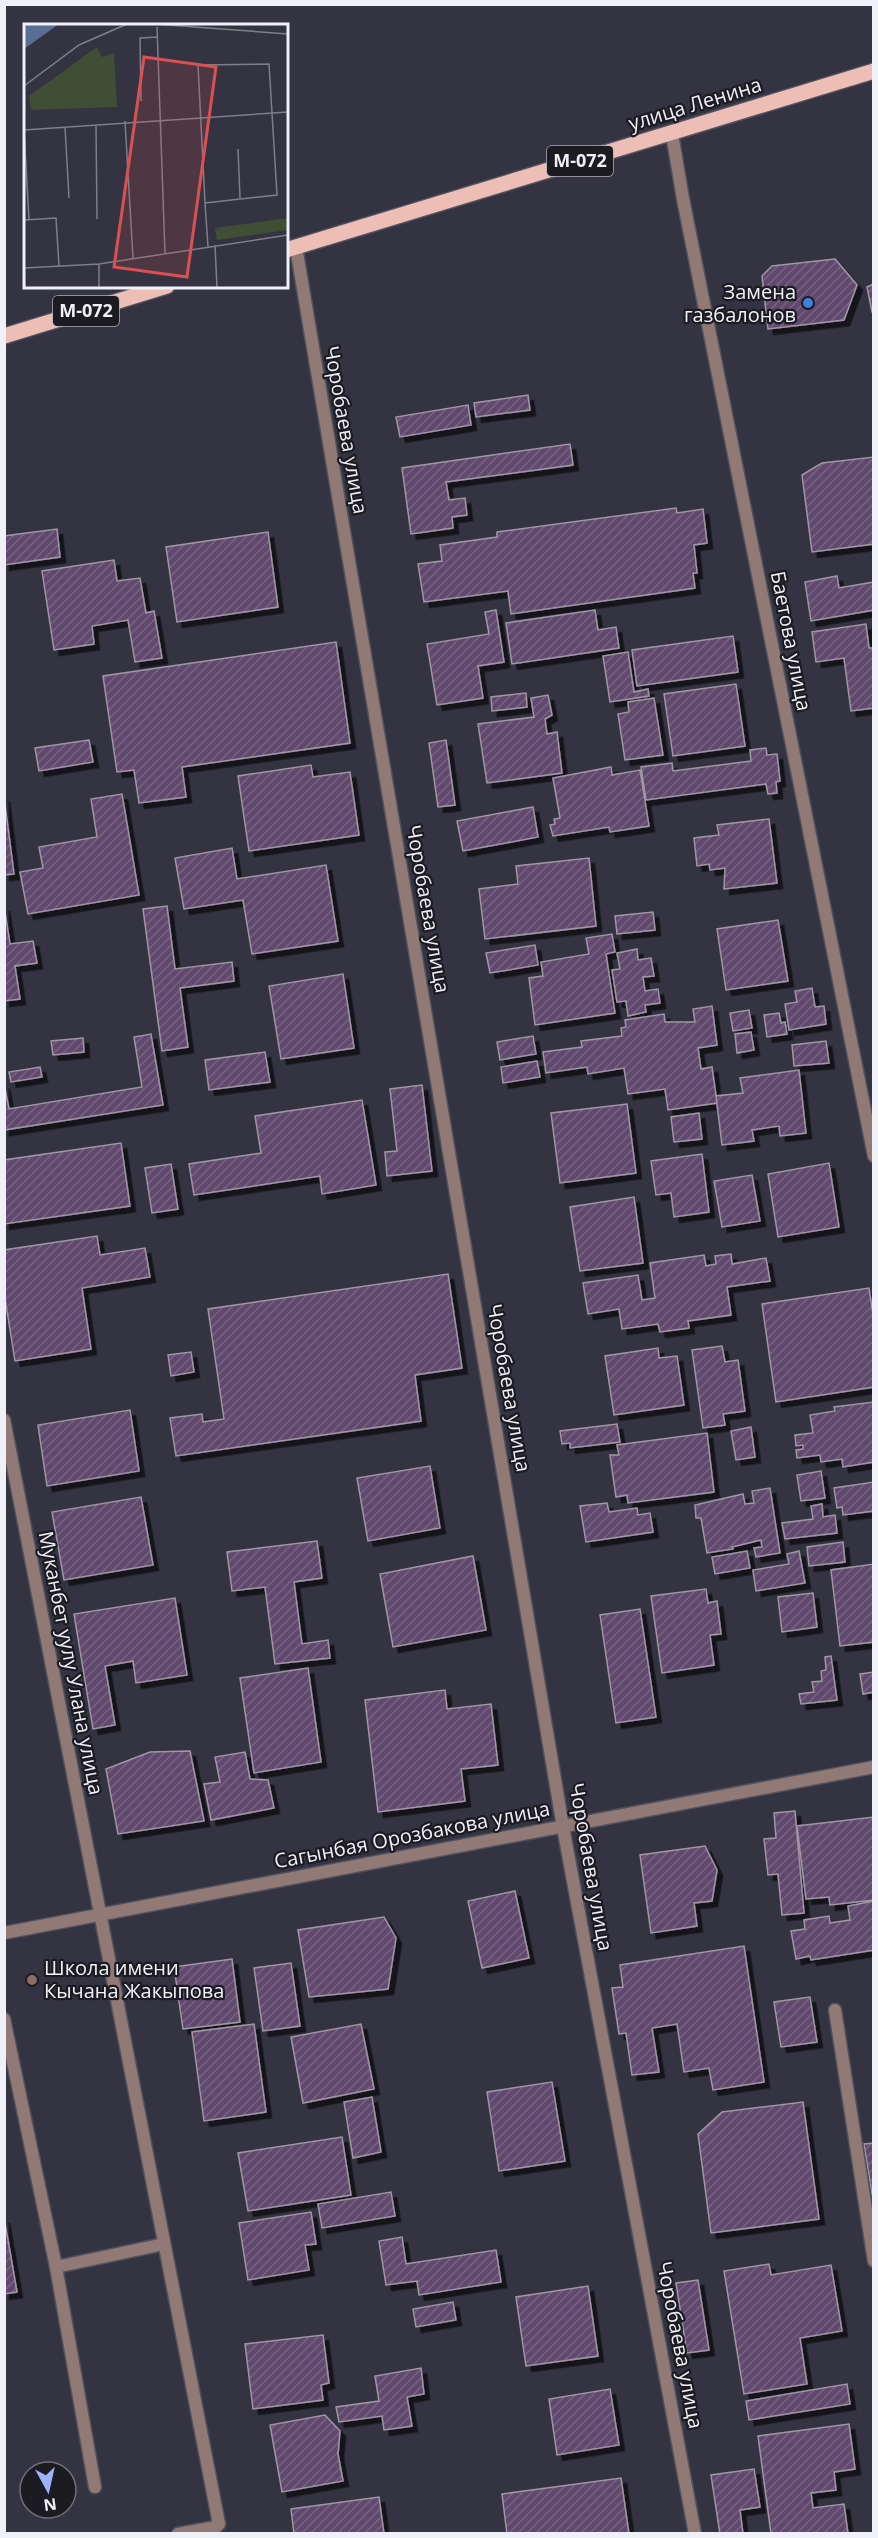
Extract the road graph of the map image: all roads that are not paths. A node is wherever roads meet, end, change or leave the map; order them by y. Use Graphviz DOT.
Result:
graph roads {
  1 [pos="873,71"];
  2 [pos="672,134"];
  3 [pos="291,249"];
  4 [pos="160,288"];
  5 [pos="4,336"];
  6 [pos="873,1156"];
  7 [pos="4,1420"];
  8 [pos="873,1767"];
  9 [pos="563,1827"];
  10 [pos="99,1914"];
  11 [pos="4,1933"];
  12 [pos="835,2010"];
  13 [pos="4,2019"];
  14 [pos="164,2244"];
  15 [pos="873,2261"];
  16 [pos="56,2267"];
  17 [pos="95,2487"];
  18 [pos="178,2534"];
  19 [pos="695,2534"];
  1 -- 2 [label="main road, улица Ленина / М-072"];
  2 -- 3 [label="main road, улица Ленина / М-072"];
  2 -- 6 [label="street, Баетова улица"];
  3 -- 9 [label="street, Чоробаева улица"];
  4 -- 5 [label="main road, М-072"];
  7 -- 10 [label="street, Муканбет уулу Улана улица"];
  8 -- 9 [label="street, Сагынбая Орозбакова улица"];
  9 -- 10 [label="street, Сагынбая Орозбакова улица"];
  9 -- 19 [label="street, Чоробаева улица"];
  10 -- 11 [label="street, Сагынбая Орозбакова улица"];
  10 -- 14 [label="street, Муканбет уулу Улана улица"];
  12 -- 15 [label="street"];
  13 -- 16 [label="street"];
  14 -- 16 [label="street"];
  14 -- 18 [label="street, Муканбет уулу Улана улица"];
  16 -- 17 [label="street"];
}
